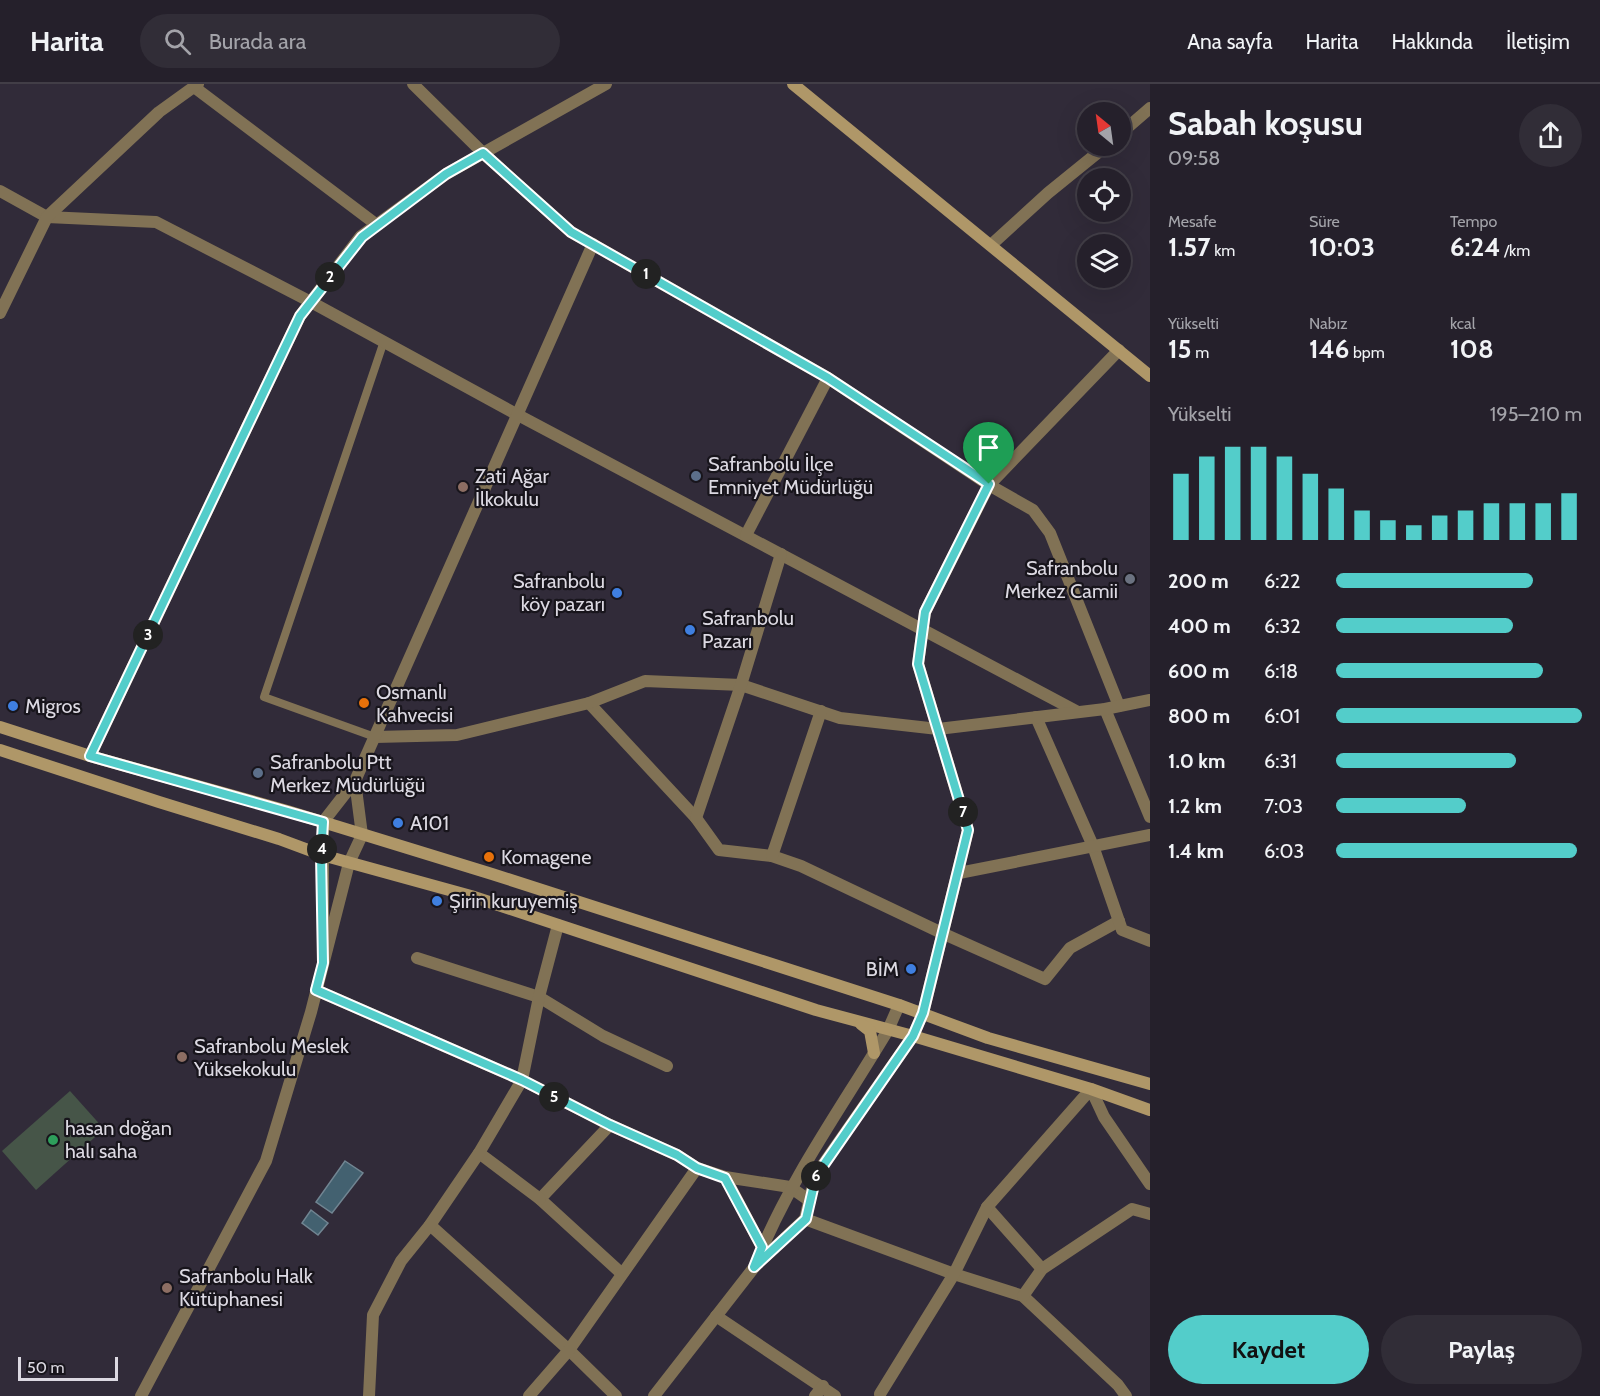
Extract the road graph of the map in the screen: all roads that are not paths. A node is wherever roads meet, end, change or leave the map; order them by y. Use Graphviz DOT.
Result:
graph roads {
  1 [pos="413,84"];
  2 [pos="606,84"];
  3 [pos="793,84"];
  4 [pos="196,86"];
  5 [pos="1149,113"];
  6 [pos="1131,126"];
  7 [pos="483,153"];
  8 [pos="1094,156"];
  9 [pos="0,191"];
  10 [pos="47,217"];
  11 [pos="377,225"];
  12 [pos="593,244"];
  13 [pos="991,245"];
  14 [pos="311,302"];
  15 [pos="0,313"];
  16 [pos="384,342"];
  17 [pos="1119,350"];
  18 [pos="1150,376"];
  19 [pos="828,378"];
  20 [pos="518,415"];
  21 [pos="989,484"];
  22 [pos="746,535"];
  23 [pos="781,554"];
  24 [pos="923,628"];
  25 [pos="741,685"];
  26 [pos="1150,700"];
  27 [pos="589,703"];
  28 [pos="1119,706"];
  29 [pos="1105,709"];
  30 [pos="821,711"];
  31 [pos="1078,712"];
  32 [pos="1036,717"];
  33 [pos="0,727"];
  34 [pos="938,729"];
  35 [pos="375,737"];
  36 [pos="0,750"];
  37 [pos="90,756"];
  38 [pos="355,781"];
  39 [pos="1150,817"];
  40 [pos="696,818"];
  41 [pos="323,822"];
  42 [pos="362,835"];
  43 [pos="1150,835"];
  44 [pos="1093,846"];
  45 [pos="321,855"];
  46 [pos="772,856"];
  47 [pos="349,863"];
  48 [pos="959,873"];
  49 [pos="1119,921"];
  50 [pos="558,925"];
  51 [pos="944,934"];
  52 [pos="1150,941"];
  53 [pos="417,958"];
  54 [pos="323,963"];
  55 [pos="316,990"];
  56 [pos="538,997"];
  57 [pos="899,1005"];
  58 [pos="923,1013"];
  59 [pos="858,1022"];
  60 [pos="888,1030"];
  61 [pos="913,1036"];
  62 [pos="874,1053"];
  63 [pos="667,1066"];
  64 [pos="522,1080"];
  65 [pos="1150,1084"];
  66 [pos="1091,1089"];
  67 [pos="1150,1110"];
  68 [pos="610,1125"];
  69 [pos="479,1153"];
  70 [pos="697,1168"];
  71 [pos="725,1178"];
  72 [pos="1150,1184"];
  73 [pos="790,1188"];
  74 [pos="540,1199"];
  75 [pos="810,1201"];
  76 [pos="987,1207"];
  77 [pos="1150,1214"];
  78 [pos="806,1219"];
  79 [pos="430,1224"];
  80 [pos="762,1247"];
  81 [pos="755,1266"];
  82 [pos="1042,1269"];
  83 [pos="621,1273"];
  84 [pos="954,1274"];
  85 [pos="1023,1296"];
  86 [pos="716,1316"];
  87 [pos="569,1350"];
  88 [pos="819,1391"];
  89 [pos="141,1396"];
  90 [pos="369,1396"];
  91 [pos="529,1396"];
  92 [pos="616,1396"];
  93 [pos="654,1396"];
  94 [pos="835,1396"];
  95 [pos="880,1396"];
  96 [pos="1126,1396"];
  1 -- 7 [label="street"];
  2 -- 7 [label="street"];
  3 -- 13 [label="street"];
  4 -- 10 [label="street"];
  4 -- 11 [label="street"];
  5 -- 6 [label="street"];
  7 -- 11 [label="street"];
  7 -- 12 [label="street"];
  8 -- 13 [label="street"];
  9 -- 10 [label="street"];
  10 -- 14 [label="street"];
  10 -- 15 [label="street"];
  11 -- 14 [label="street"];
  12 -- 19 [label="street"];
  12 -- 20 [label="street"];
  13 -- 17 [label="street"];
  14 -- 16 [label="street"];
  14 -- 37 [label="street"];
  16 -- 20 [label="street"];
  16 -- 35 [label="lane"];
  17 -- 18 [label="street"];
  17 -- 21 [label="street"];
  19 -- 21 [label="street"];
  19 -- 22 [label="street"];
  20 -- 22 [label="street"];
  20 -- 35 [label="street"];
  21 -- 24 [label="street"];
  21 -- 28 [label="street"];
  22 -- 23 [label="street"];
  23 -- 24 [label="street"];
  23 -- 25 [label="street"];
  24 -- 31 [label="street"];
  24 -- 34 [label="street"];
  25 -- 27 [label="street"];
  25 -- 30 [label="street"];
  25 -- 40 [label="street"];
  26 -- 28 [label="street"];
  27 -- 35 [label="street"];
  27 -- 40 [label="street"];
  28 -- 29 [label="street"];
  29 -- 31 [label="street"];
  29 -- 39 [label="street"];
  30 -- 34 [label="street"];
  30 -- 46 [label="street"];
  31 -- 32 [label="street"];
  32 -- 34 [label="street"];
  32 -- 44 [label="street"];
  33 -- 37 [label="street"];
  34 -- 48 [label="street"];
  35 -- 38 [label="street"];
  36 -- 45 [label="street"];
  37 -- 41 [label="street"];
  38 -- 41 [label="street"];
  38 -- 42 [label="street"];
  40 -- 46 [label="street"];
  41 -- 42 [label="street"];
  41 -- 45 [label="street"];
  42 -- 47 [label="street"];
  42 -- 57 [label="street"];
  43 -- 44 [label="street"];
  44 -- 48 [label="street"];
  44 -- 49 [label="street"];
  45 -- 47 [label="street"];
  45 -- 54 [label="street"];
  46 -- 51 [label="street"];
  47 -- 50 [label="street"];
  47 -- 54 [label="street"];
  48 -- 51 [label="street"];
  49 -- 51 [label="street"];
  49 -- 52 [label="street"];
  50 -- 56 [label="street"];
  50 -- 59 [label="street"];
  51 -- 58 [label="street"];
  53 -- 56 [label="street"];
  54 -- 55 [label="street"];
  55 -- 64 [label="street"];
  55 -- 89 [label="street"];
  56 -- 63 [label="street"];
  56 -- 64 [label="street"];
  57 -- 58 [label="street"];
  57 -- 60 [label="street"];
  58 -- 61 [label="street"];
  58 -- 65 [label="street"];
  59 -- 60 [label="street"];
  59 -- 62 [label="street"];
  60 -- 61 [label="street"];
  60 -- 62 [label="street"];
  61 -- 66 [label="street"];
  61 -- 75 [label="street"];
  62 -- 73 [label="street"];
  64 -- 68 [label="street"];
  64 -- 69 [label="street"];
  66 -- 67 [label="street"];
  66 -- 72 [label="street"];
  66 -- 76 [label="street"];
  68 -- 70 [label="street"];
  68 -- 74 [label="street"];
  69 -- 74 [label="street"];
  69 -- 79 [label="street"];
  70 -- 71 [label="street"];
  70 -- 83 [label="street"];
  71 -- 73 [label="street"];
  71 -- 80 [label="street"];
  73 -- 75 [label="street"];
  73 -- 80 [label="street"];
  74 -- 83 [label="street"];
  75 -- 78 [label="street"];
  76 -- 82 [label="street"];
  76 -- 84 [label="street"];
  77 -- 82 [label="street"];
  78 -- 81 [label="street"];
  78 -- 84 [label="street"];
  79 -- 87 [label="street"];
  79 -- 90 [label="street"];
  80 -- 81 [label="street"];
  81 -- 86 [label="street"];
  82 -- 85 [label="street"];
  83 -- 87 [label="street"];
  84 -- 85 [label="street"];
  84 -- 95 [label="street"];
  85 -- 96 [label="street"];
  86 -- 88 [label="street"];
  86 -- 93 [label="street"];
  87 -- 91 [label="street"];
  87 -- 92 [label="street"];
  88 -- 94 [label="street"];
}
